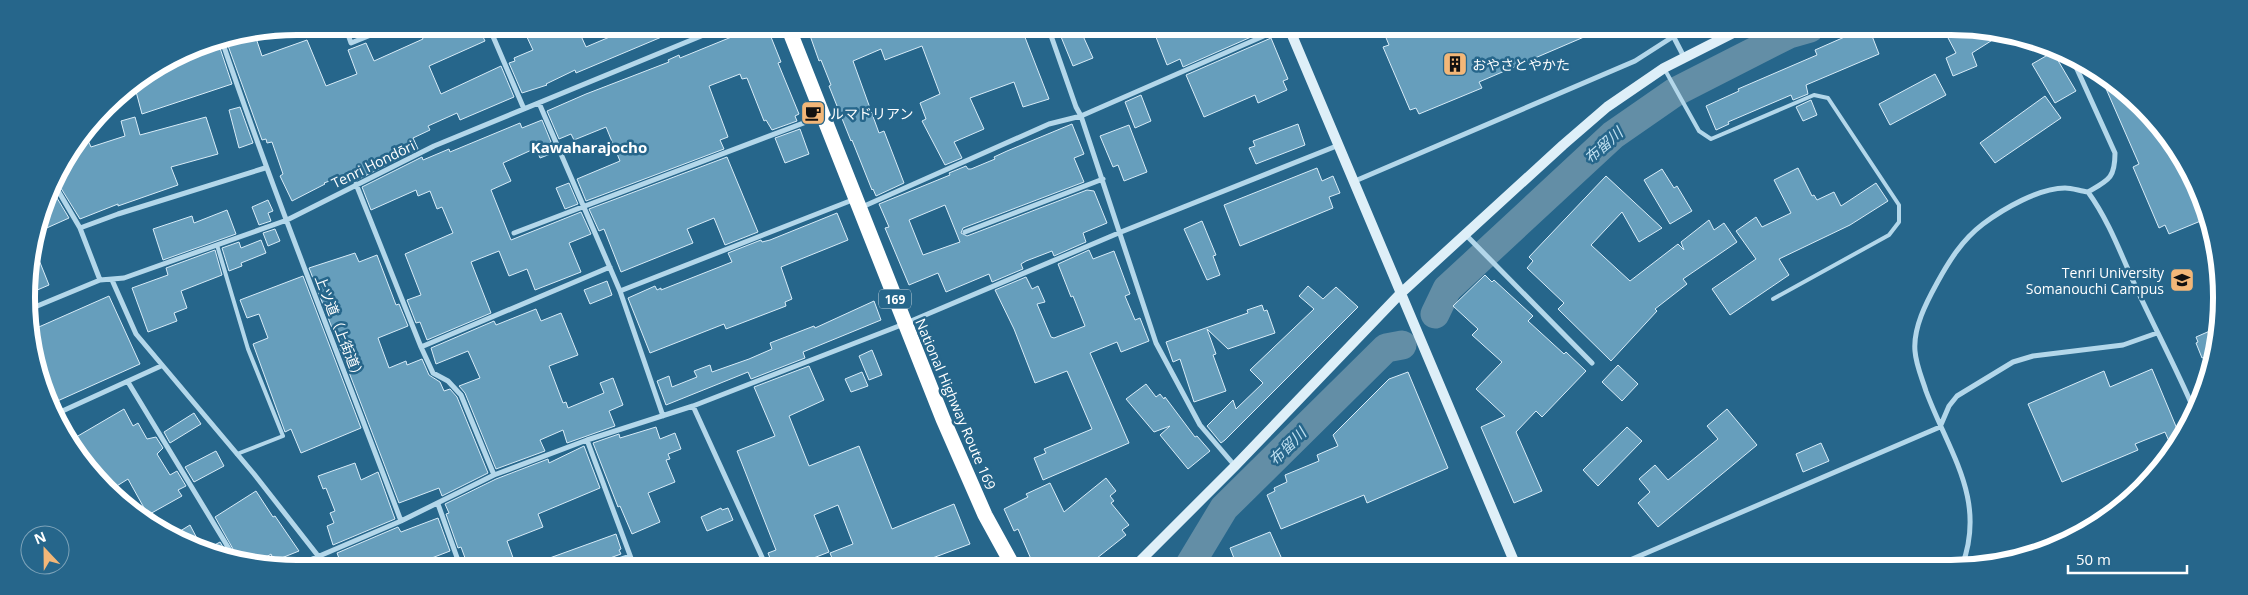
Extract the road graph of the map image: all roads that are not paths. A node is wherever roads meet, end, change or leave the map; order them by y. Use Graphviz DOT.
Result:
graph roads {
  1 [pos="348,35"];
  2 [pos="371,35"];
  3 [pos="493,35"];
  4 [pos="704,35"];
  5 [pos="791,35"];
  6 [pos="1051,35"];
  7 [pos="1266,35"];
  8 [pos="1292,35"];
  9 [pos="1729,35"];
  10 [pos="1674,36"];
  11 [pos="224,46"];
  12 [pos="1684,57"];
  13 [pos="2076,67"];
  14 [pos="1664,68"];
  15 [pos="539,103"];
  16 [pos="524,109"];
  17 [pos="822,116"];
  18 [pos="1081,116"];
  19 [pos="1340,145"];
  20 [pos="265,168"];
  21 [pos="1103,179"];
  22 [pos="1355,181"];
  23 [pos="356,184"];
  24 [pos="58,190"];
  25 [pos="2088,192"];
  26 [pos="857,204"];
  27 [pos="585,205"];
  28 [pos="287,220"];
  29 [pos="80,228"];
  30 [pos="965,232"];
  31 [pos="1121,232"];
  32 [pos="514,233"];
  33 [pos="1464,233"];
  34 [pos="216,245"];
  35 [pos="610,267"];
  36 [pos="100,280"];
  37 [pos="112,280"];
  38 [pos="620,291"];
  39 [pos="1400,294"];
  40 [pos="1773,299"];
  41 [pos="36,307"];
  42 [pos="904,324"];
  43 [pos="2157,333"];
  44 [pos="421,347"];
  45 [pos="1592,363"];
  46 [pos="161,366"];
  47 [pos="128,382"];
  48 [pos="2191,403"];
  49 [pos="693,406"];
  50 [pos="61,412"];
  51 [pos="662,416"];
  52 [pos="1940,427"];
  53 [pos="587,440"];
  54 [pos="237,454"];
  55 [pos="1235,466"];
  56 [pos="494,475"];
  57 [pos="438,504"];
  58 [pos="401,521"];
  59 [pos="230,551"];
  60 [pos="630,556"];
  61 [pos="319,557"];
  62 [pos="1964,559"];
  63 [pos="311,560"];
  64 [pos="321,560"];
  65 [pos="458,560"];
  66 [pos="618,560"];
  67 [pos="632,560"];
  68 [pos="763,560"];
  69 [pos="1010,560"];
  70 [pos="1141,560"];
  71 [pos="1513,560"];
  72 [pos="1630,560"];
  1 -- 2 [label="street"];
  3 -- 16 [label="street"];
  4 -- 15 [label="street, Tenri Hondōri"];
  5 -- 17 [label="highway, National Highway Route 169 / 169"];
  6 -- 18 [label="street"];
  7 -- 18 [label="street"];
  8 -- 19 [label="street"];
  9 -- 12 [label="street"];
  10 -- 12 [label="street"];
  10 -- 22 [label="street"];
  11 -- 20 [label="street, 上ツ道（上街道）"];
  12 -- 14 [label="street"];
  13 -- 25 [label="street"];
  14 -- 33 [label="street"];
  14 -- 40 [label="lane"];
  15 -- 16 [label="street, Tenri Hondōri"];
  15 -- 27 [label="street"];
  16 -- 23 [label="street, Tenri Hondōri"];
  17 -- 26 [label="highway, National Highway Route 169 / 169"];
  17 -- 27 [label="street"];
  18 -- 21 [label="street"];
  18 -- 26 [label="street"];
  19 -- 22 [label="street"];
  19 -- 31 [label="street"];
  20 -- 28 [label="street, 上ツ道（上街道）"];
  20 -- 29 [label="street"];
  21 -- 30 [label="street"];
  21 -- 31 [label="street"];
  22 -- 39 [label="street"];
  23 -- 28 [label="street, Tenri Hondōri"];
  23 -- 44 [label="street"];
  24 -- 29 [label="street"];
  25 -- 43 [label="street"];
  25 -- 52 [label="street"];
  26 -- 38 [label="street"];
  26 -- 42 [label="highway, National Highway Route 169 / 169"];
  27 -- 32 [label="street"];
  27 -- 35 [label="street"];
  28 -- 34 [label="street, Tenri Hondōri"];
  28 -- 58 [label="street, 上ツ道（上街道）"];
  29 -- 36 [label="street"];
  31 -- 42 [label="street"];
  31 -- 55 [label="street"];
  33 -- 39 [label="street"];
  33 -- 45 [label="street"];
  34 -- 37 [label="street, Tenri Hondōri"];
  34 -- 54 [label="lane"];
  35 -- 38 [label="street"];
  35 -- 44 [label="street"];
  36 -- 37 [label="street, Tenri Hondōri"];
  36 -- 41 [label="street, Tenri Hondōri"];
  37 -- 46 [label="street"];
  38 -- 51 [label="street"];
  39 -- 55 [label="street"];
  39 -- 71 [label="street"];
  42 -- 49 [label="street"];
  42 -- 69 [label="highway, National Highway Route 169 / 169"];
  43 -- 48 [label="street"];
  43 -- 52 [label="street"];
  44 -- 56 [label="street"];
  46 -- 47 [label="street"];
  46 -- 54 [label="street"];
  47 -- 50 [label="street"];
  47 -- 59 [label="street"];
  49 -- 51 [label="street"];
  49 -- 68 [label="street"];
  51 -- 53 [label="street"];
  52 -- 62 [label="street"];
  52 -- 72 [label="street"];
  53 -- 56 [label="street"];
  53 -- 60 [label="street"];
  54 -- 61 [label="street"];
  55 -- 70 [label="street"];
  56 -- 57 [label="street"];
  57 -- 58 [label="street"];
  57 -- 65 [label="street"];
  58 -- 61 [label="street"];
  60 -- 66 [label="street"];
  60 -- 67 [label="street"];
  61 -- 63 [label="street"];
  61 -- 64 [label="street"];
}
